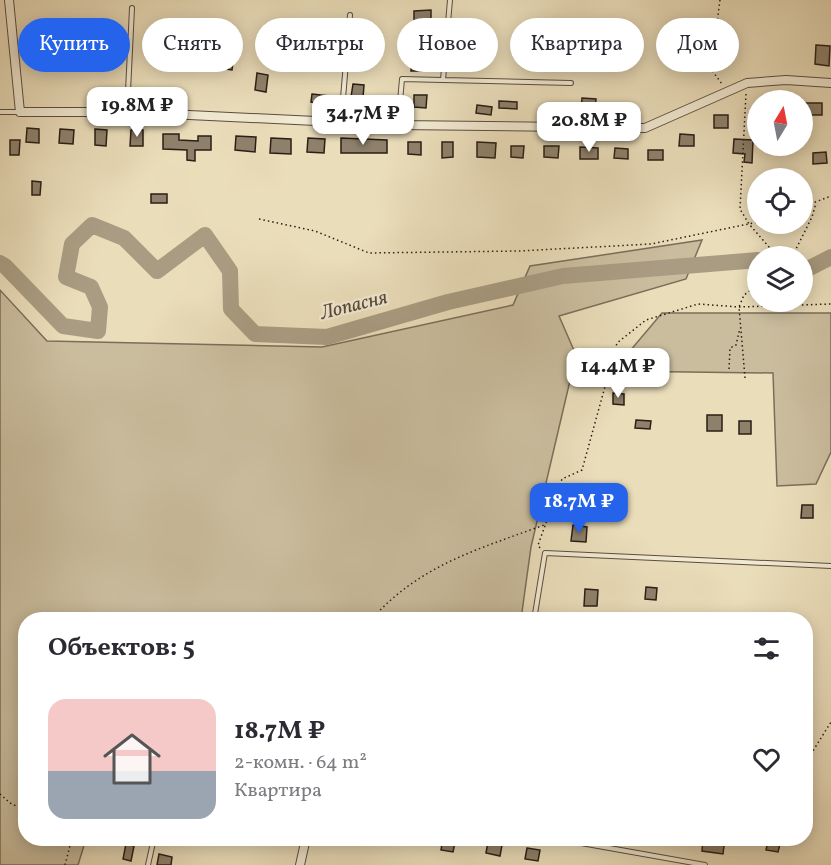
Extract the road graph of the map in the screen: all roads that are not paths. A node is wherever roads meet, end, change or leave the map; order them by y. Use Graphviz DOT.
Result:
graph roads {
  1 [pos="9,0"];
  2 [pos="450,0"];
  3 [pos="132,8"];
  4 [pos="350,15"];
  5 [pos="443,80"];
  6 [pos="571,83"];
  7 [pos="831,83"];
  8 [pos="0,112"];
  9 [pos="20,112"];
  10 [pos="127,112"];
  11 [pos="341,122"];
  12 [pos="398,125"];
  13 [pos="831,566"];
  14 [pos="535,612"];
  15 [pos="152,846"];
  16 [pos="304,846"];
  17 [pos="598,846"];
  18 [pos="148,865"];
  19 [pos="300,865"];
  20 [pos="705,865"];
  1 -- 9 [label="street"];
  2 -- 5 [label="lane"];
  3 -- 10 [label="lane"];
  4 -- 11 [label="lane"];
  5 -- 6 [label="lane"];
  5 -- 12 [label="lane"];
  7 -- 12 [label="street"];
  8 -- 9 [label="lane"];
  9 -- 10 [label="street"];
  10 -- 11 [label="street"];
  11 -- 12 [label="street"];
  13 -- 14 [label="lane"];
  15 -- 18 [label="lane"];
  16 -- 19 [label="street"];
  17 -- 20 [label="lane"];
}
